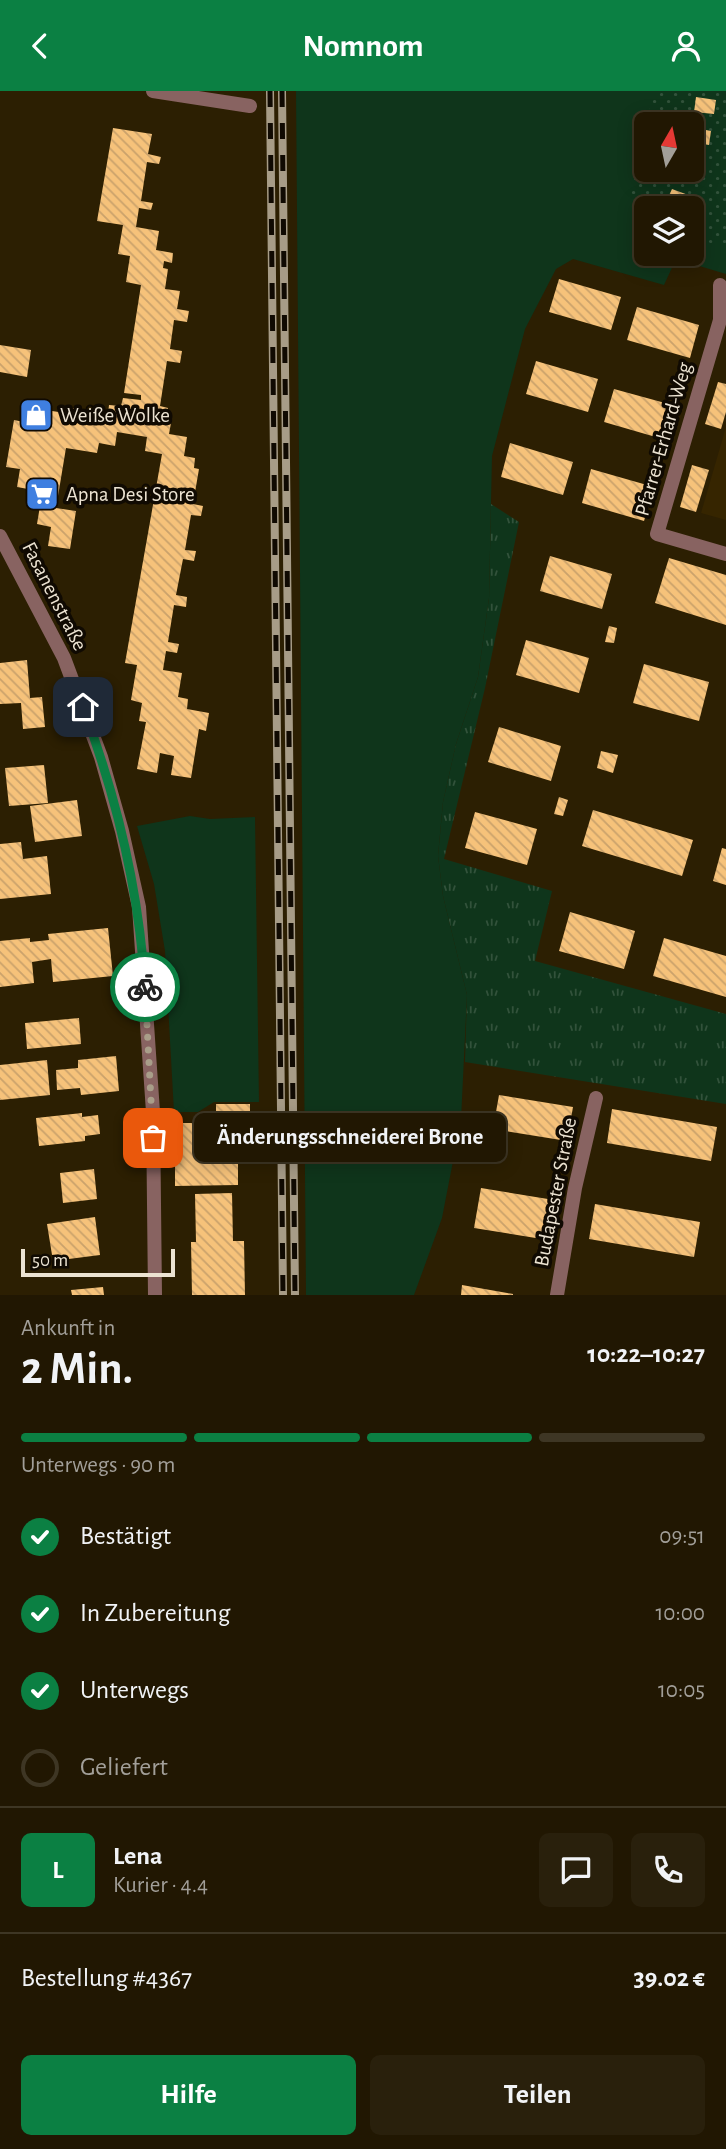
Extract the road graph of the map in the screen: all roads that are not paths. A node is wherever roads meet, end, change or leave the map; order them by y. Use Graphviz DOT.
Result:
graph roads {
  1 [pos="153,91"];
  2 [pos="250,106"];
  3 [pos="720,285"];
  4 [pos="0,536"];
  5 [pos="726,554"];
  6 [pos="596,1098"];
  7 [pos="155,1295"];
  8 [pos="557,1295"];
  1 -- 2 [label="street"];
  3 -- 5 [label="street, Pfarrer-Erhard-Weg"];
  4 -- 7 [label="street, Fasanenstraße"];
  6 -- 8 [label="street, Budapester Straße"];
}
